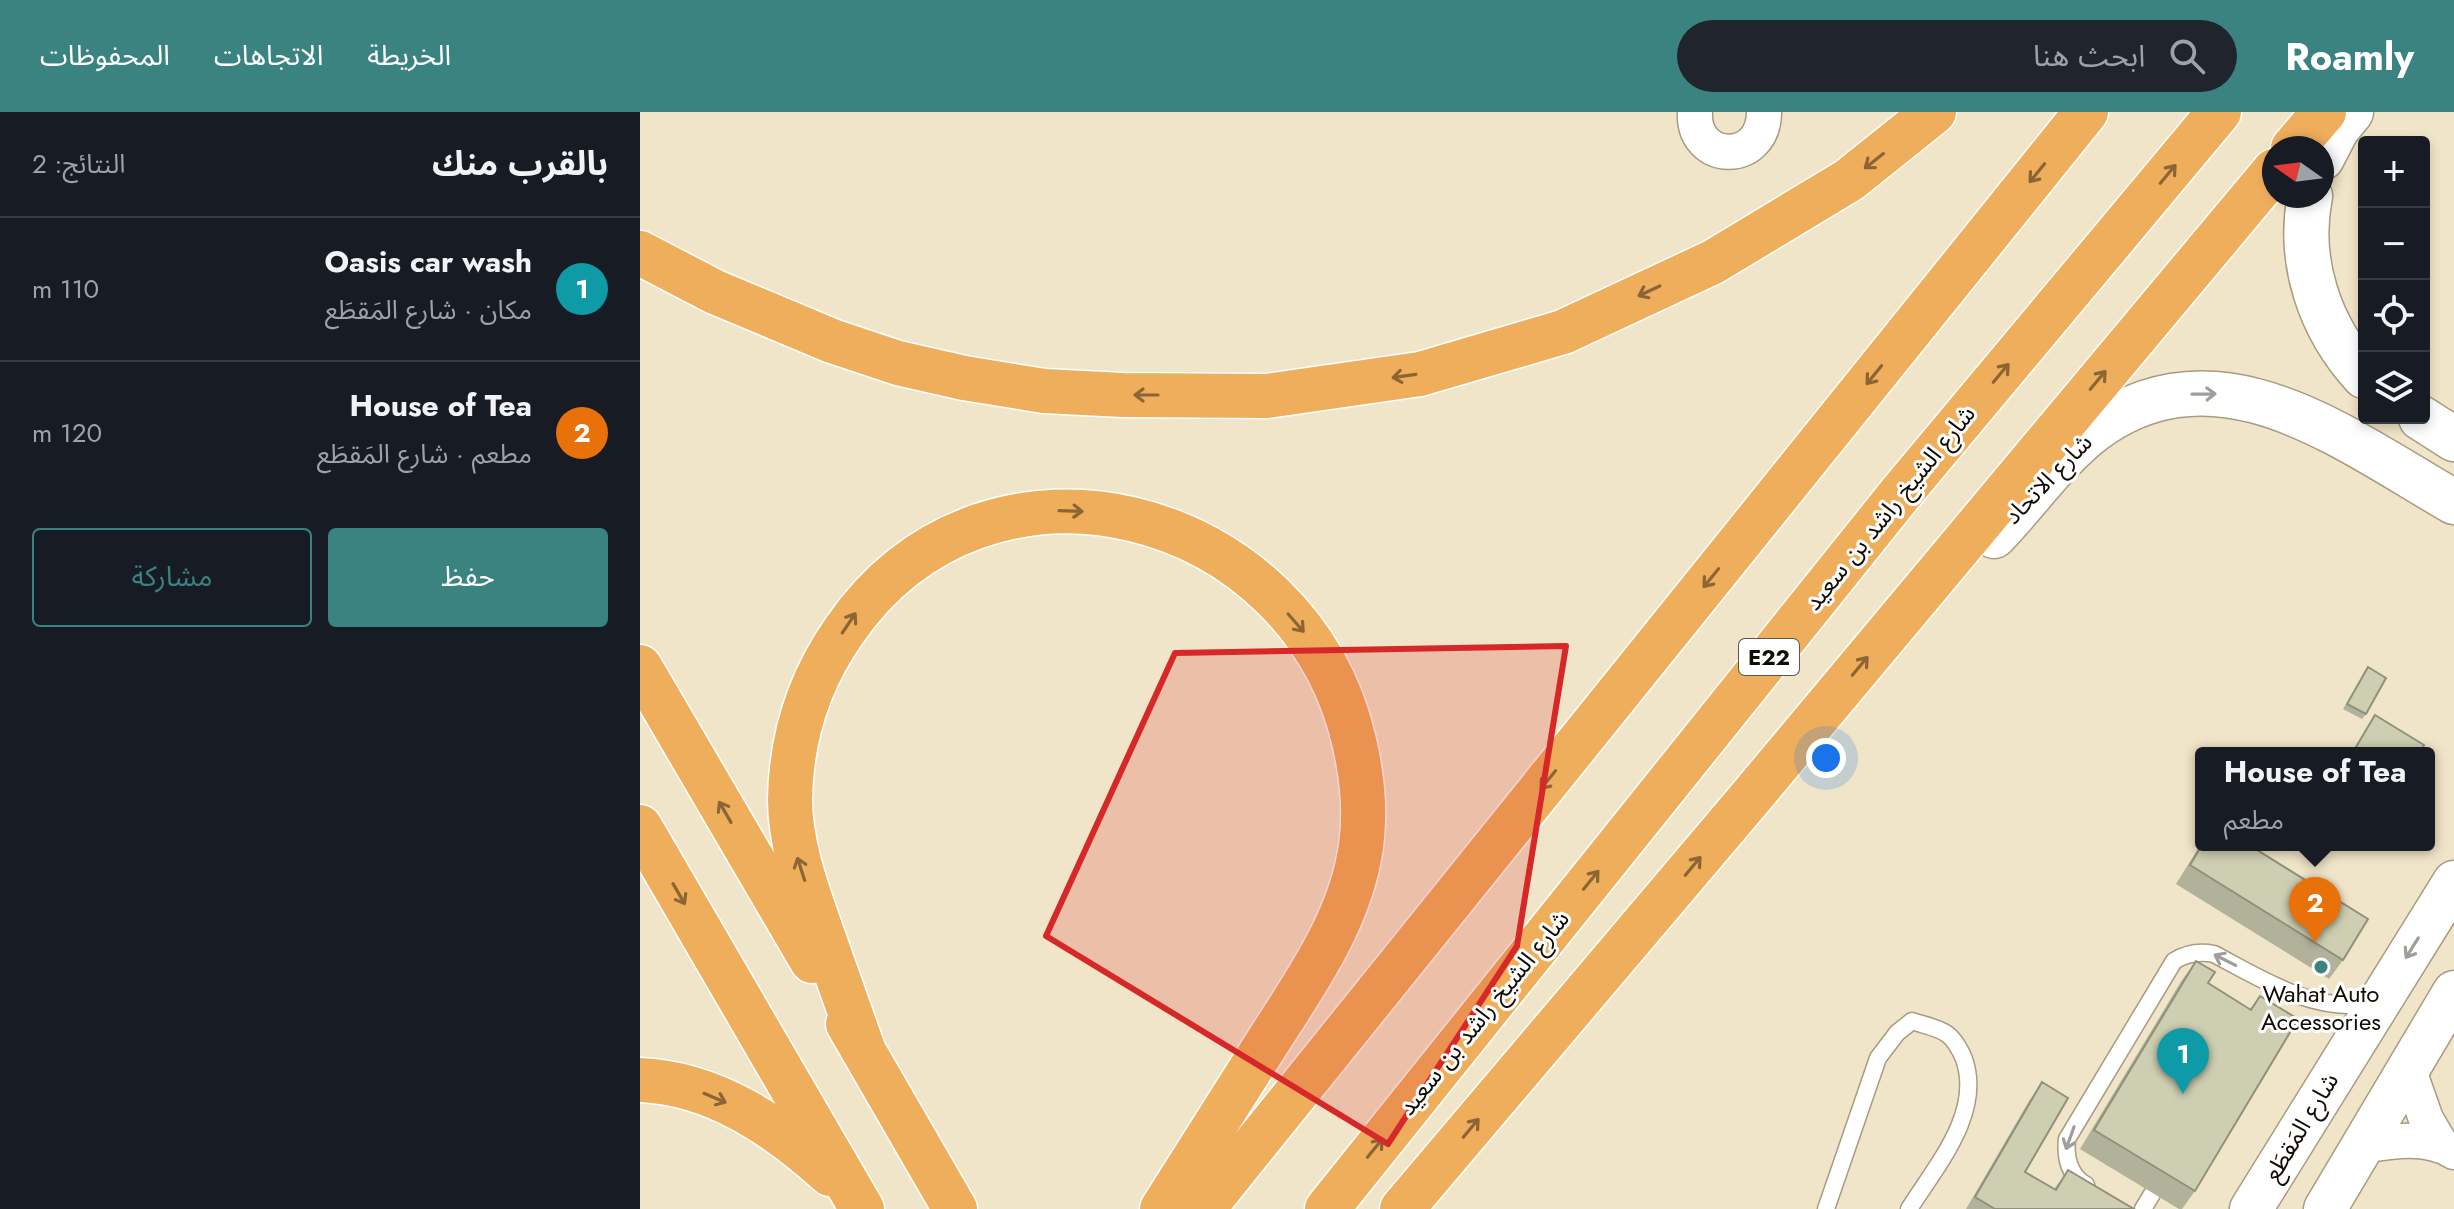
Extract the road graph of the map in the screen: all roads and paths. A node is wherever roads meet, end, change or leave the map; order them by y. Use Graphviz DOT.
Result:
graph roads {
  1 [pos="1695,112"];
  2 [pos="1764,112"];
  3 [pos="1934,112"];
  4 [pos="2086,112"];
  5 [pos="2219,112"];
  6 [pos="2324,112"];
  7 [pos="2351,112"];
  8 [pos="2303,136"];
  9 [pos="2333,136"];
  10 [pos="2262,185"];
  11 [pos="2309,208"];
  12 [pos="640,253"];
  13 [pos="2358,368"];
  14 [pos="2430,424"];
  15 [pos="2454,439"];
  16 [pos="2454,502"];
  17 [pos="1920,594"];
  18 [pos="640,667"];
  19 [pos="640,827"];
  20 [pos="2454,882"];
  21 [pos="2454,992"];
  22 [pos="2377,1003"];
  23 [pos="863,1049"];
  24 [pos="2408,1068"];
  25 [pos="640,1080"];
  26 [pos="2362,1146"];
  27 [pos="2447,1147"];
  28 [pos="2152,1194"];
  29 [pos="2103,1196"];
  30 [pos="858,1203"];
  31 [pos="955,1209"];
  32 [pos="1162,1209"];
  33 [pos="1203,1209"];
  34 [pos="1327,1209"];
  35 [pos="1402,1209"];
  36 [pos="1826,1209"];
  37 [pos="1909,1209"];
  38 [pos="2143,1209"];
  39 [pos="2251,1209"];
  40 [pos="2325,1209"];
  1 -- 2 [label="street"];
  3 -- 12 [label="highway, one-way"];
  4 -- 33 [label="highway, one-way"];
  34 -- 5 [label="highway, شارع الشيخ راشد بن سعيد / E22, one-way"];
  6 -- 8 [label="highway"];
  7 -- 9 [label="main road"];
  17 -- 10 [label="highway, one-way"];
  11 -- 13 [label="main road"];
  14 -- 15 [label="main road"];
  17 -- 16 [label="main road, شارع الاتحاد, one-way"];
  35 -- 17 [label="highway, one-way"];
  23 -- 18 [label="highway, one-way"];
  19 -- 30 [label="highway, one-way"];
  20 -- 22 [label="street, شارع المَقطَع, one-way"];
  21 -- 24 [label="street"];
  22 -- 29 [label="lane, one-way"];
  22 -- 39 [label="street, شارع المَقطَع"];
  23 -- 31 [label="highway"];
  23 -- 32 [label="highway, one-way"];
  24 -- 26 [label="street"];
  24 -- 27 [label="street"];
  25 -- 30 [label="highway, one-way"];
  26 -- 27 [label="street"];
  26 -- 40 [label="street"];
  28 -- 38 [label="lane"];
  36 -- 37 [label="lane"];
}
